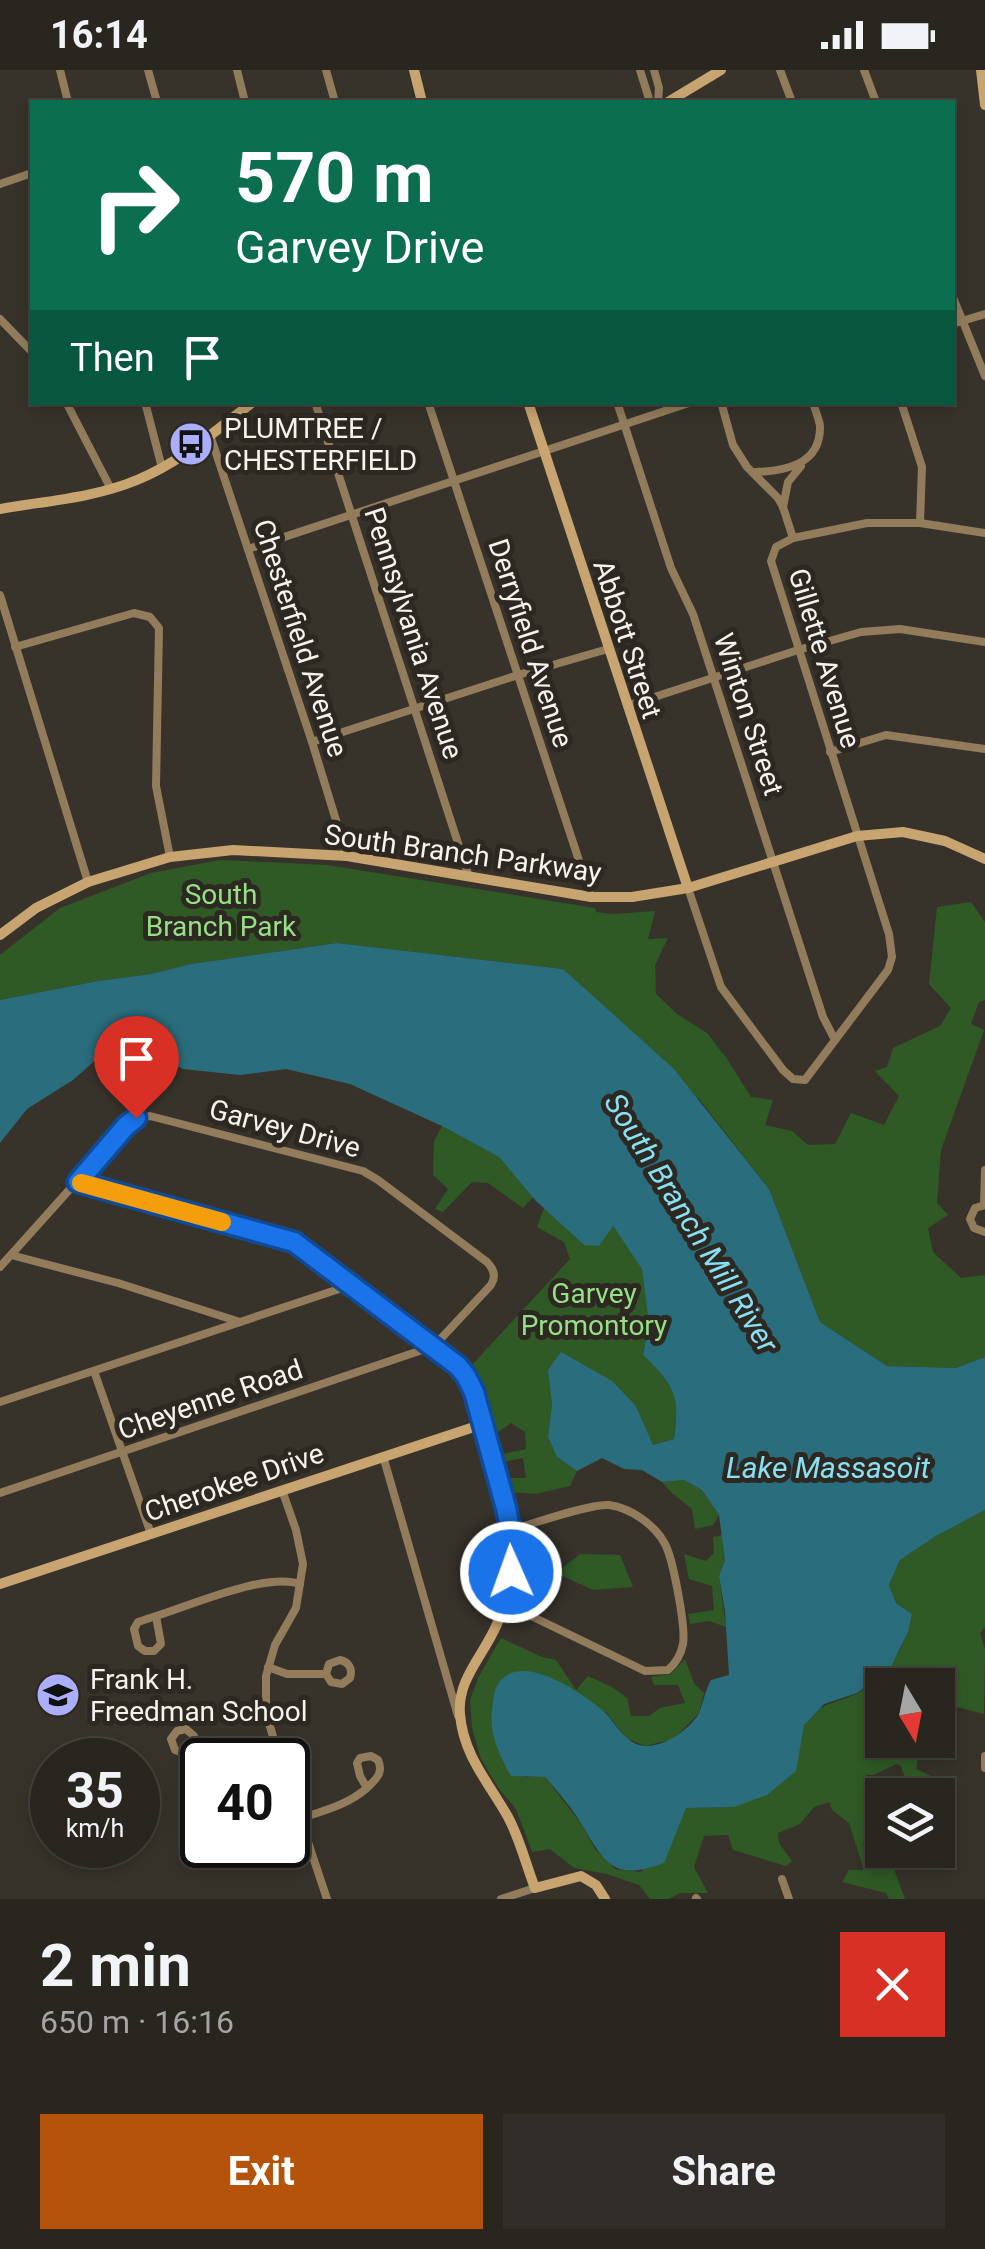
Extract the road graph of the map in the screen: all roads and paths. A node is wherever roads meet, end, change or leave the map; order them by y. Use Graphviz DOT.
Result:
graph roads {
  1 [pos="60,70"];
  2 [pos="148,70"];
  3 [pos="237,70"];
  4 [pos="326,70"];
  5 [pos="414,70"];
  6 [pos="640,70"];
  7 [pos="654,70"];
  8 [pos="721,70"];
  9 [pos="780,70"];
  10 [pos="864,70"];
  11 [pos="981,70"];
  12 [pos="68,100"];
  13 [pos="156,100"];
  14 [pos="244,100"];
  15 [pos="334,100"];
  16 [pos="422,100"];
  17 [pos="653,100"];
  18 [pos="655,100"];
  19 [pos="671,100"];
  20 [pos="791,100"];
  21 [pos="875,100"];
  22 [pos="985,106"];
  23 [pos="30,174"];
  24 [pos="0,183"];
  25 [pos="955,302"];
  26 [pos="985,314"];
  27 [pos="0,319"];
  28 [pos="963,321"];
  29 [pos="955,323"];
  30 [pos="30,350"];
  31 [pos="985,376"];
  32 [pos="68,405"];
  33 [pos="145,405"];
  34 [pos="233,405"];
  35 [pos="250,405"];
  36 [pos="316,405"];
  37 [pos="429,405"];
  38 [pos="529,405"];
  39 [pos="618,405"];
  40 [pos="682,405"];
  41 [pos="722,405"];
  42 [pos="814,405"];
  43 [pos="902,405"];
  44 [pos="235,416"];
  45 [pos="624,423"];
  46 [pos="210,435"];
  47 [pos="543,450"];
  48 [pos="806,462"];
  49 [pos="162,468"];
  50 [pos="755,472"];
  51 [pos="452,480"];
  52 [pos="110,489"];
  53 [pos="783,507"];
  54 [pos="0,509"];
  55 [pos="351,514"];
  56 [pos="920,524"];
  57 [pos="985,533"];
  58 [pos="793,538"];
  59 [pos="248,549"];
  60 [pos="0,595"];
  61 [pos="985,642"];
  62 [pos="15,646"];
  63 [pos="608,649"];
  64 [pos="798,650"];
  65 [pos="518,675"];
  66 [pos="714,679"];
  67 [pos="627,706"];
  68 [pos="415,709"];
  69 [pos="312,742"];
  70 [pos="985,749"];
  71 [pos="830,752"];
  72 [pos="858,836"];
  73 [pos="347,856"];
  74 [pos="170,857"];
  75 [pos="985,859"];
  76 [pos="774,862"];
  77 [pos="470,877"];
  78 [pos="88,882"];
  79 [pos="688,888"];
  80 [pos="591,897"];
  81 [pos="0,934"];
  82 [pos="836,1040"];
  83 [pos="985,1170"];
  84 [pos="78,1182"];
  85 [pos="985,1205"];
  86 [pos="985,1232"];
  87 [pos="11,1255"];
  88 [pos="0,1267"];
  89 [pos="351,1284"];
  90 [pos="240,1322"];
  91 [pos="434,1346"];
  92 [pos="94,1371"];
  93 [pos="0,1402"];
  94 [pos="483,1424"];
  95 [pos="121,1452"];
  96 [pos="383,1456"];
  97 [pos="282,1490"];
  98 [pos="0,1493"];
  99 [pos="511,1530"];
  100 [pos="151,1534"];
  101 [pos="0,1584"];
  102 [pos="300,1584"];
  103 [pos="504,1603"];
  104 [pos="156,1616"];
  105 [pos="268,1668"];
  106 [pos="326,1674"];
  107 [pos="461,1725"];
  108 [pos="274,1738"];
  109 [pos="985,1756"];
  110 [pos="985,1768"];
  111 [pos="367,1788"];
  112 [pos="310,1815"];
  113 [pos="310,1850"];
  114 [pos="782,1879"];
  115 [pos="535,1888"];
  116 [pos="327,1899"];
  117 [pos="501,1899"];
  118 [pos="605,1899"];
  119 [pos="789,1899"];
  1 -- 12 [label="street"];
  2 -- 13 [label="street"];
  3 -- 14 [label="street"];
  4 -- 15 [label="street"];
  5 -- 16 [label="street"];
  6 -- 17 [label="street"];
  7 -- 18 [label="street"];
  8 -- 19 [label="street"];
  9 -- 20 [label="street"];
  10 -- 21 [label="street"];
  11 -- 22 [label="street"];
  23 -- 24 [label="street"];
  25 -- 28 [label="street"];
  26 -- 28 [label="street"];
  27 -- 30 [label="street"];
  28 -- 29 [label="street"];
  28 -- 31 [label="street"];
  32 -- 52 [label="street"];
  33 -- 49 [label="street"];
  34 -- 44 [label="street"];
  35 -- 44 [label="street"];
  36 -- 55 [label="street, Pennsylvania Avenue"];
  37 -- 51 [label="street, Derryfield Avenue"];
  38 -- 47 [label="street, Abbott Street"];
  39 -- 45 [label="street, Winton Street"];
  40 -- 45 [label="street"];
  41 -- 50 [label="street, Gillette Avenue"];
  42 -- 48 [label="street"];
  43 -- 56 [label="street"];
  44 -- 46 [label="street"];
  45 -- 47 [label="street"];
  45 -- 66 [label="street, Winton Street"];
  46 -- 49 [label="street"];
  46 -- 59 [label="street, Chesterfield Avenue"];
  47 -- 51 [label="street"];
  47 -- 63 [label="street, Abbott Street"];
  48 -- 50 [label="street"];
  48 -- 53 [label="street"];
  49 -- 52 [label="street"];
  50 -- 53 [label="street, Gillette Avenue"];
  51 -- 55 [label="street"];
  51 -- 65 [label="street, Derryfield Avenue"];
  52 -- 54 [label="street"];
  53 -- 58 [label="street, Gillette Avenue"];
  55 -- 59 [label="street"];
  55 -- 68 [label="street, Pennsylvania Avenue"];
  56 -- 57 [label="street"];
  56 -- 58 [label="street"];
  58 -- 64 [label="street, Gillette Avenue"];
  59 -- 69 [label="street, Chesterfield Avenue"];
  60 -- 62 [label="street"];
  61 -- 64 [label="street"];
  62 -- 74 [label="street"];
  62 -- 78 [label="street"];
  63 -- 65 [label="street"];
  63 -- 67 [label="street, Abbott Street"];
  64 -- 66 [label="street"];
  64 -- 71 [label="street, Gillette Avenue"];
  65 -- 68 [label="street"];
  65 -- 80 [label="street, Derryfield Avenue"];
  66 -- 67 [label="street"];
  66 -- 76 [label="street, Winton Street"];
  67 -- 79 [label="street, Abbott Street"];
  68 -- 69 [label="street"];
  68 -- 77 [label="street, Pennsylvania Avenue"];
  69 -- 73 [label="street, Chesterfield Avenue"];
  70 -- 71 [label="street"];
  71 -- 72 [label="street, Gillette Avenue"];
  72 -- 75 [label="street, South Branch Parkway"];
  72 -- 76 [label="street, South Branch Parkway"];
  72 -- 82 [label="street, Gillette Avenue"];
  73 -- 74 [label="street, South Branch Parkway"];
  73 -- 77 [label="street, South Branch Parkway"];
  74 -- 78 [label="street, South Branch Parkway"];
  76 -- 79 [label="street, South Branch Parkway"];
  76 -- 82 [label="street, Winton Street"];
  77 -- 80 [label="street, South Branch Parkway"];
  78 -- 81 [label="street, South Branch Parkway"];
  79 -- 80 [label="street, South Branch Parkway"];
  79 -- 82 [label="street, Gillette Avenue"];
  83 -- 85 [label="street"];
  84 -- 87 [label="street, Garvey Drive"];
  84 -- 89 [label="street"];
  84 -- 91 [label="street, Garvey Drive"];
  85 -- 86 [label="street"];
  87 -- 88 [label="street, Garvey Drive"];
  87 -- 90 [label="street"];
  89 -- 90 [label="street"];
  89 -- 91 [label="street"];
  90 -- 92 [label="street"];
  91 -- 94 [label="street"];
  91 -- 95 [label="street, Cheyenne Road"];
  92 -- 93 [label="street"];
  92 -- 95 [label="street"];
  94 -- 96 [label="street, Cherokee Drive"];
  94 -- 99 [label="street"];
  95 -- 98 [label="street, Cheyenne Road"];
  95 -- 100 [label="street"];
  96 -- 97 [label="street, Cherokee Drive"];
  96 -- 107 [label="street"];
  97 -- 100 [label="street, Cherokee Drive"];
  97 -- 102 [label="street"];
  99 -- 103 [label="street"];
  99 -- 103 [label="street"];
  100 -- 101 [label="street, Cherokee Drive"];
  102 -- 104 [label="street"];
  102 -- 105 [label="street"];
  103 -- 107 [label="street"];
  104 -- 104 [label="street"];
  105 -- 106 [label="street"];
  105 -- 108 [label="street"];
  107 -- 115 [label="street"];
  109 -- 110 [label="street"];
  111 -- 112 [label="street"];
  113 -- 116 [label="street"];
  114 -- 119 [label="street"];
  115 -- 117 [label="street"];
  115 -- 118 [label="street"];
}
